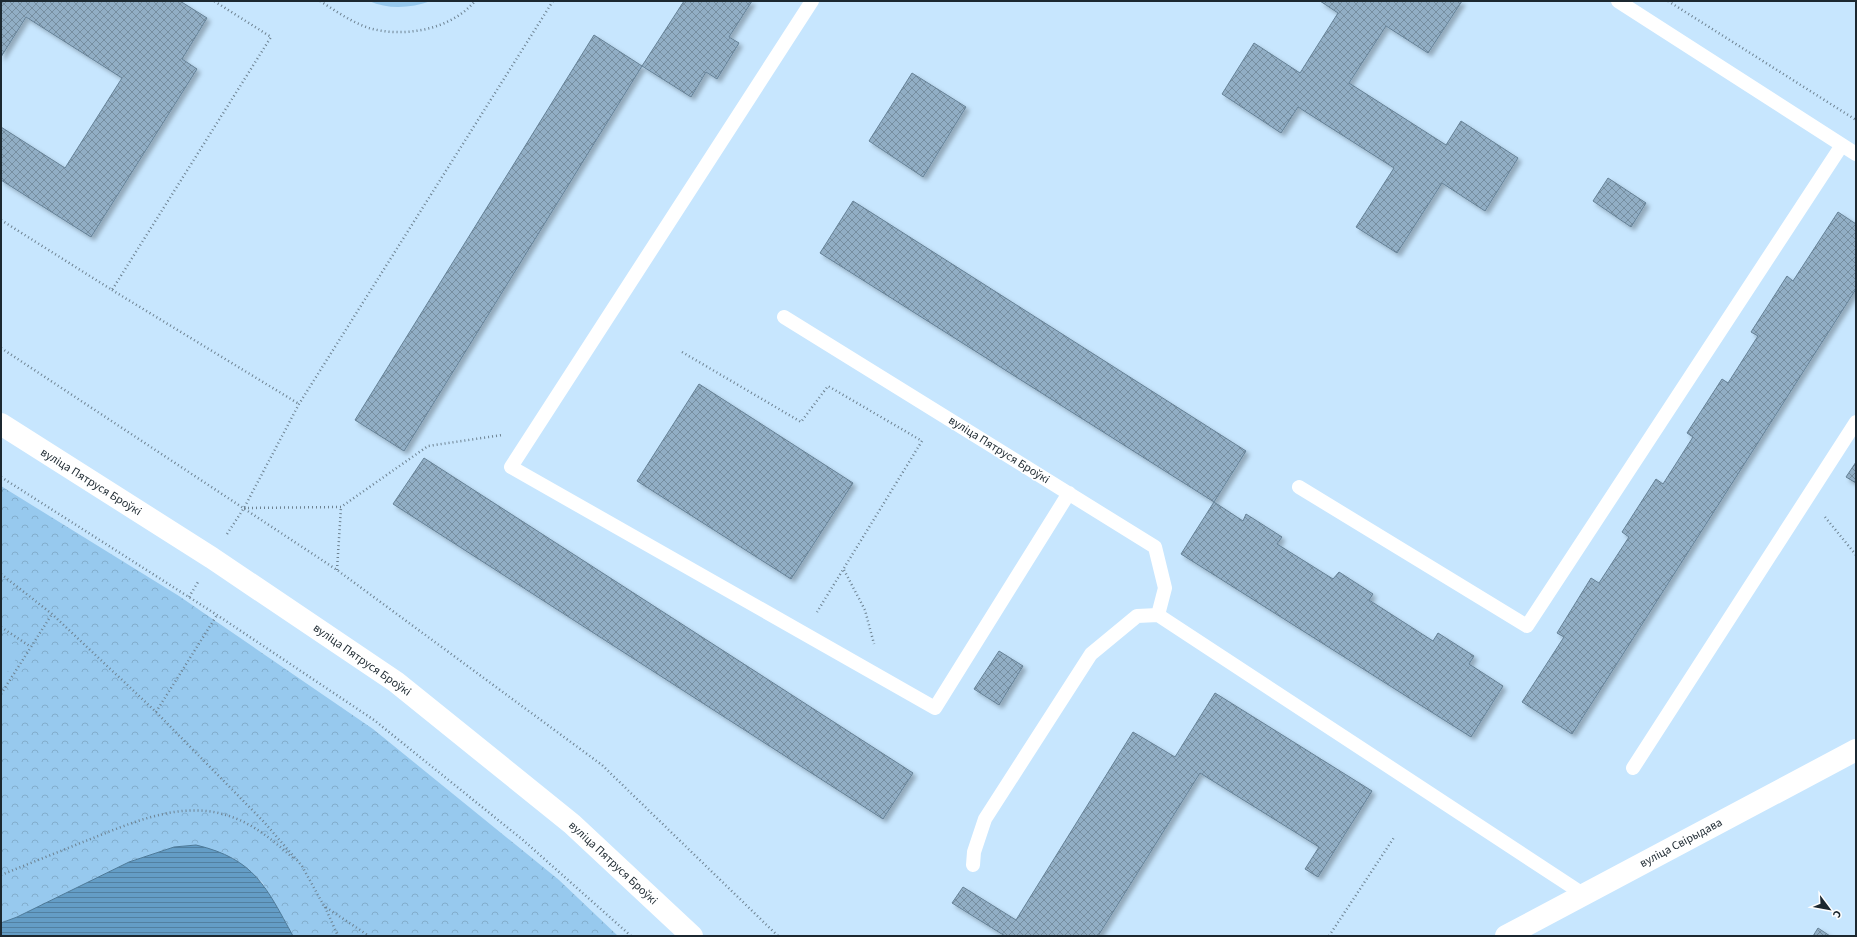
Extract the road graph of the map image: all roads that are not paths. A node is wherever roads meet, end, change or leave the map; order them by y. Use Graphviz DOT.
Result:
graph roads {
  1 [pos="812,1"];
  2 [pos="1618,1"];
  3 [pos="1842,145"];
  4 [pos="1856,154"];
  5 [pos="784,317"];
  6 [pos="1856,422"];
  7 [pos="1,424"];
  8 [pos="1299,487"];
  9 [pos="1069,493"];
  10 [pos="1158,615"];
  11 [pos="1856,750"];
  12 [pos="1633,768"];
  13 [pos="973,865"];
  14 [pos="1583,894"];
  15 [pos="692,936"];
  16 [pos="1506,936"];
  1 -- 9 [label="lane"];
  2 -- 3 [label="lane"];
  3 -- 4 [label="lane"];
  3 -- 8 [label="lane"];
  5 -- 9 [label="lane, вуліца Пятруся Броўкі"];
  6 -- 12 [label="lane"];
  7 -- 15 [label="street, вуліца Пятруся Броўкі"];
  9 -- 10 [label="lane, вуліца Пятруся Броўкі"];
  10 -- 13 [label="lane"];
  10 -- 14 [label="lane"];
  11 -- 14 [label="street, вуліца Свірыдава"];
  14 -- 16 [label="street, вуліца Свірыдава"];
}
